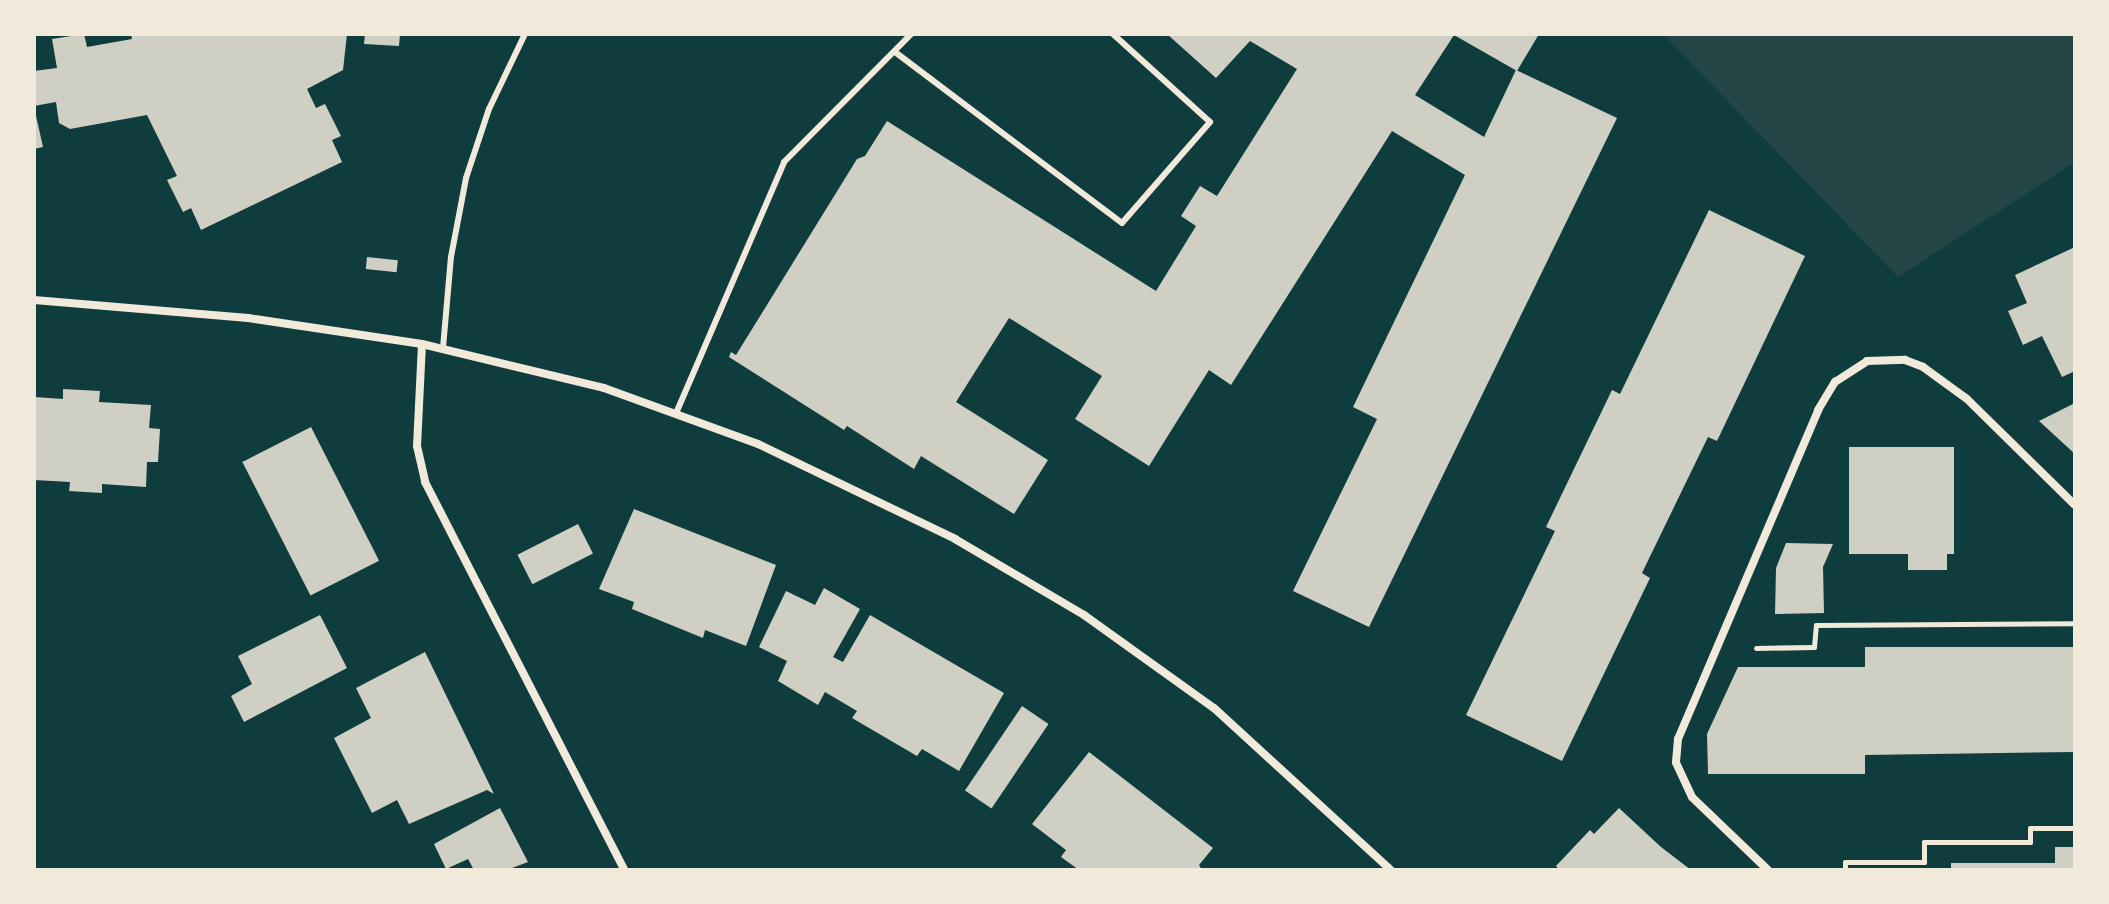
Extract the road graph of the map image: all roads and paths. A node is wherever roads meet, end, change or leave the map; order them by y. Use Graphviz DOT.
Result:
graph roads {
  1 [pos="525,34"];
  2 [pos="911,34"];
  3 [pos="1113,34"];
  4 [pos="895,52"];
  5 [pos="34,300"];
  6 [pos="422,344"];
  7 [pos="443,348"];
  8 [pos="677,411"];
  9 [pos="2075,505"];
  10 [pos="2075,623"];
  11 [pos="1716,648"];
  12 [pos="2075,828"];
  13 [pos="624,870"];
  14 [pos="1391,870"];
  15 [pos="1768,870"];
  16 [pos="1845,870"];
  1 -- 7 [label="lane"];
  2 -- 4 [label="lane"];
  3 -- 4 [label="lane"];
  4 -- 8 [label="lane"];
  5 -- 6 [label="street"];
  6 -- 7 [label="street"];
  6 -- 13 [label="street"];
  7 -- 8 [label="street"];
  8 -- 14 [label="street"];
  9 -- 11 [label="street"];
  10 -- 11 [label="path"];
  11 -- 15 [label="street"];
  12 -- 16 [label="path"];
}
